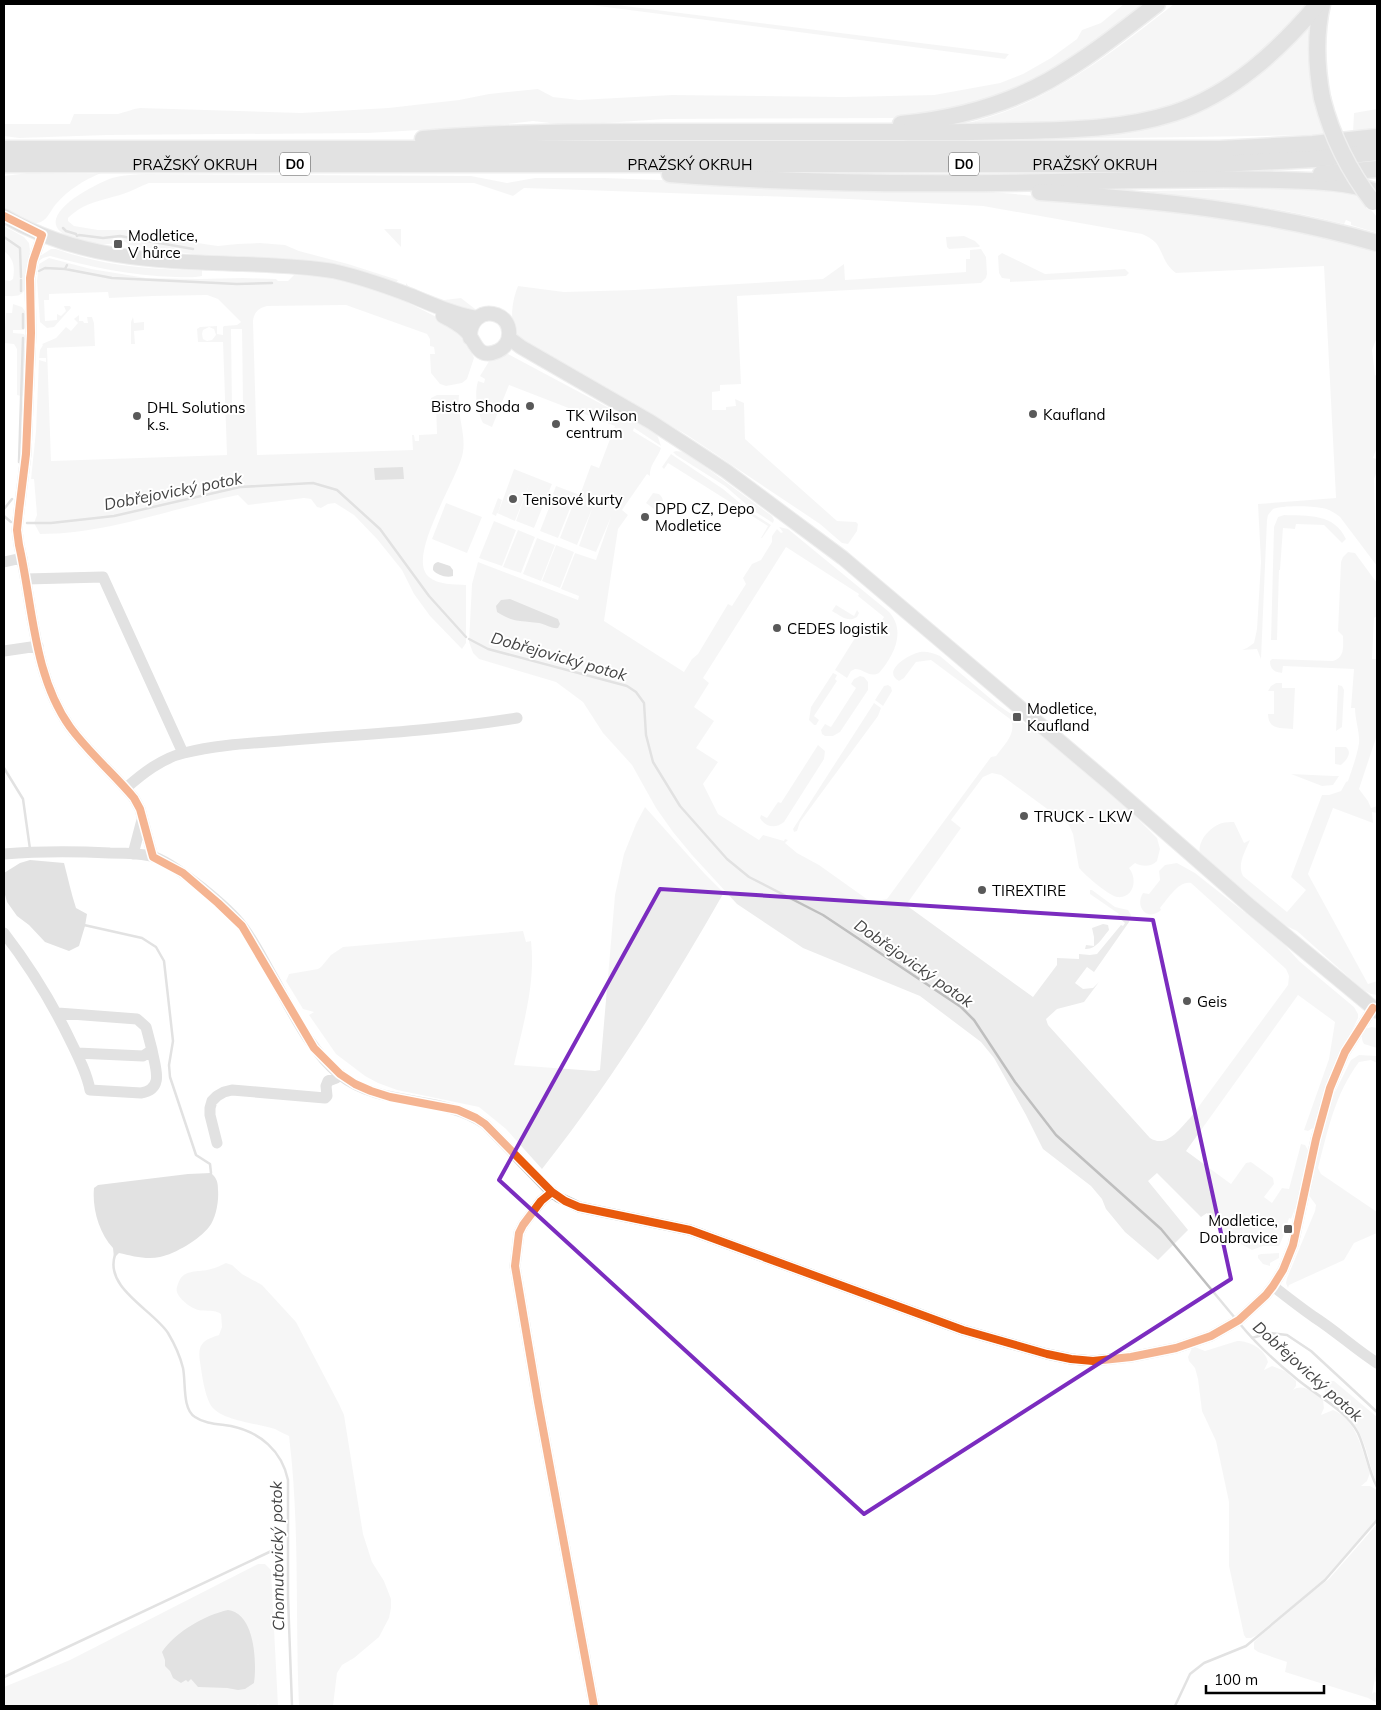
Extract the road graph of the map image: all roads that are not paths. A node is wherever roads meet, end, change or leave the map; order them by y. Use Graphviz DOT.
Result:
graph roads {
  1 [pos="1157,4"];
  2 [pos="1318,4"];
  3 [pos="1322,4"];
  4 [pos="817,132"];
  5 [pos="1377,137"];
  6 [pos="4,149"];
  7 [pos="338,149"];
  8 [pos="1377,152"];
  9 [pos="4,164"];
  10 [pos="551,164"];
  11 [pos="1377,168"];
  12 [pos="1251,179"];
  13 [pos="901,182"];
  14 [pos="1377,192"];
  15 [pos="1377,206"];
  16 [pos="4,216"];
  17 [pos="42,235"];
  18 [pos="1377,242"];
  19 [pos="399,291"];
  20 [pos="476,318"];
  21 [pos="470,338"];
  22 [pos="506,343"];
  23 [pos="22,558"];
  24 [pos="4,562"];
  25 [pos="26,579"];
  26 [pos="38,646"];
  27 [pos="4,650"];
  28 [pos="517,718"];
  29 [pos="183,753"];
  30 [pos="126,788"];
  31 [pos="142,820"];
  32 [pos="4,854"];
  33 [pos="133,854"];
  34 [pos="153,857"];
  35 [pos="4,933"];
  36 [pos="1375,1010"];
  37 [pos="58,1013"];
  38 [pos="152,1050"];
  39 [pos="77,1053"];
  40 [pos="340,1074"];
  41 [pos="217,1143"];
  42 [pos="552,1192"];
  43 [pos="1273,1286"];
  44 [pos="1377,1363"];
  45 [pos="594,1706"];
  1 -- 4 [label="highway"];
  2 -- 4 [label="highway"];
  3 -- 15 [label="highway, bridge"];
  4 -- 7 [label="highway"];
  5 -- 7 [label="highway, PRAŽSKÝ OKRUH / D0"];
  6 -- 7 [label="highway, PRAŽSKÝ OKRUH / D0"];
  8 -- 10 [label="highway, PRAŽSKÝ OKRUH / D0"];
  9 -- 10 [label="highway, PRAŽSKÝ OKRUH / D0"];
  10 -- 13 [label="highway, D0"];
  11 -- 12 [label="highway"];
  12 -- 13 [label="highway"];
  12 -- 14 [label="highway"];
  13 -- 18 [label="highway"];
  16 -- 17 [label="main road"];
  17 -- 19 [label="main road"];
  17 -- 23 [label="street"];
  19 -- 20 [label="main road"];
  19 -- 21 [label="main road"];
  20 -- 21 [label="main road"];
  20 -- 22 [label="main road"];
  21 -- 22 [label="main road"];
  22 -- 36 [label="main road"];
  23 -- 24 [label="street"];
  23 -- 25 [label="street"];
  25 -- 26 [label="street"];
  25 -- 29 [label="street"];
  26 -- 27 [label="street"];
  26 -- 30 [label="street"];
  28 -- 29 [label="street"];
  29 -- 30 [label="street"];
  30 -- 31 [label="street"];
  31 -- 33 [label="street"];
  31 -- 34 [label="street"];
  32 -- 33 [label="street"];
  33 -- 34 [label="street"];
  34 -- 40 [label="street"];
  35 -- 37 [label="street"];
  36 -- 43 [label="street"];
  37 -- 38 [label="street"];
  37 -- 39 [label="street"];
  38 -- 39 [label="street"];
  38 -- 39 [label="street"];
  40 -- 41 [label="street"];
  40 -- 42 [label="street"];
  42 -- 43 [label="street"];
  42 -- 45 [label="street"];
  43 -- 44 [label="street"];
}
